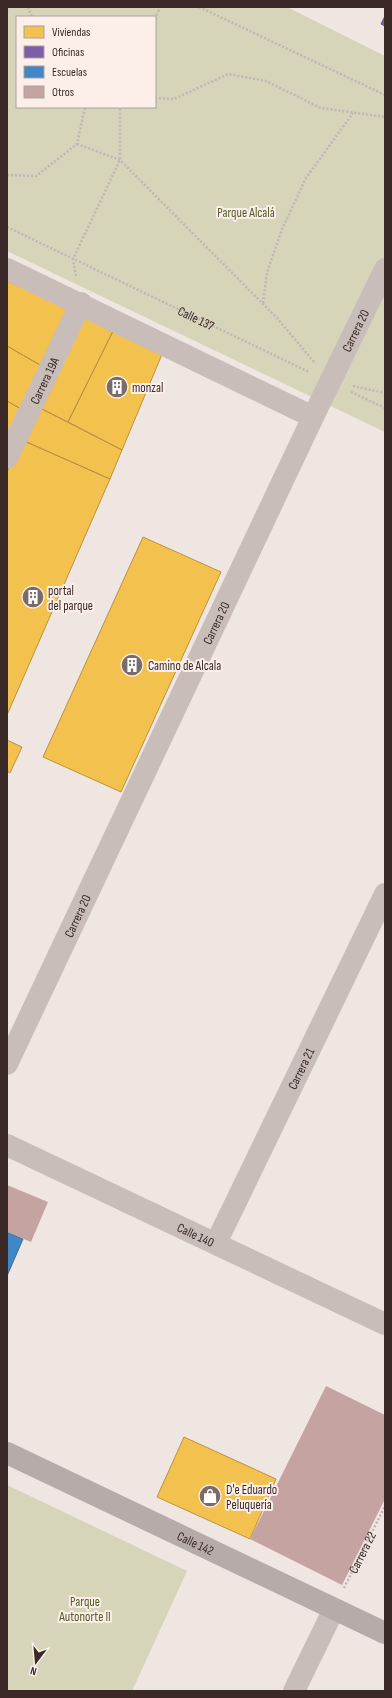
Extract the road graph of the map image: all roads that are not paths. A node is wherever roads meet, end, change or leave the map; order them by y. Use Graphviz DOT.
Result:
graph roads {
  1 [pos="7,268"];
  2 [pos="385,269"];
  3 [pos="81,303"];
  4 [pos="313,417"];
  5 [pos="7,458"];
  6 [pos="385,894"];
  7 [pos="7,1064"];
  8 [pos="7,1145"];
  9 [pos="216,1243"];
  10 [pos="385,1324"];
  11 [pos="7,1453"];
  12 [pos="337,1601"];
  13 [pos="385,1633"];
  14 [pos="294,1691"];
  1 -- 3 [label="street"];
  2 -- 4 [label="street, Carrera 20"];
  3 -- 4 [label="street"];
  3 -- 5 [label="street, Carrera 19A"];
  4 -- 7 [label="street, Carrera 20"];
  6 -- 9 [label="street, Carrera 21"];
  8 -- 9 [label="street, Calle 140"];
  9 -- 10 [label="street, Calle 140"];
  11 -- 12 [label="main road, Calle 142"];
  12 -- 13 [label="main road, Calle 142"];
  12 -- 14 [label="street"];
}
